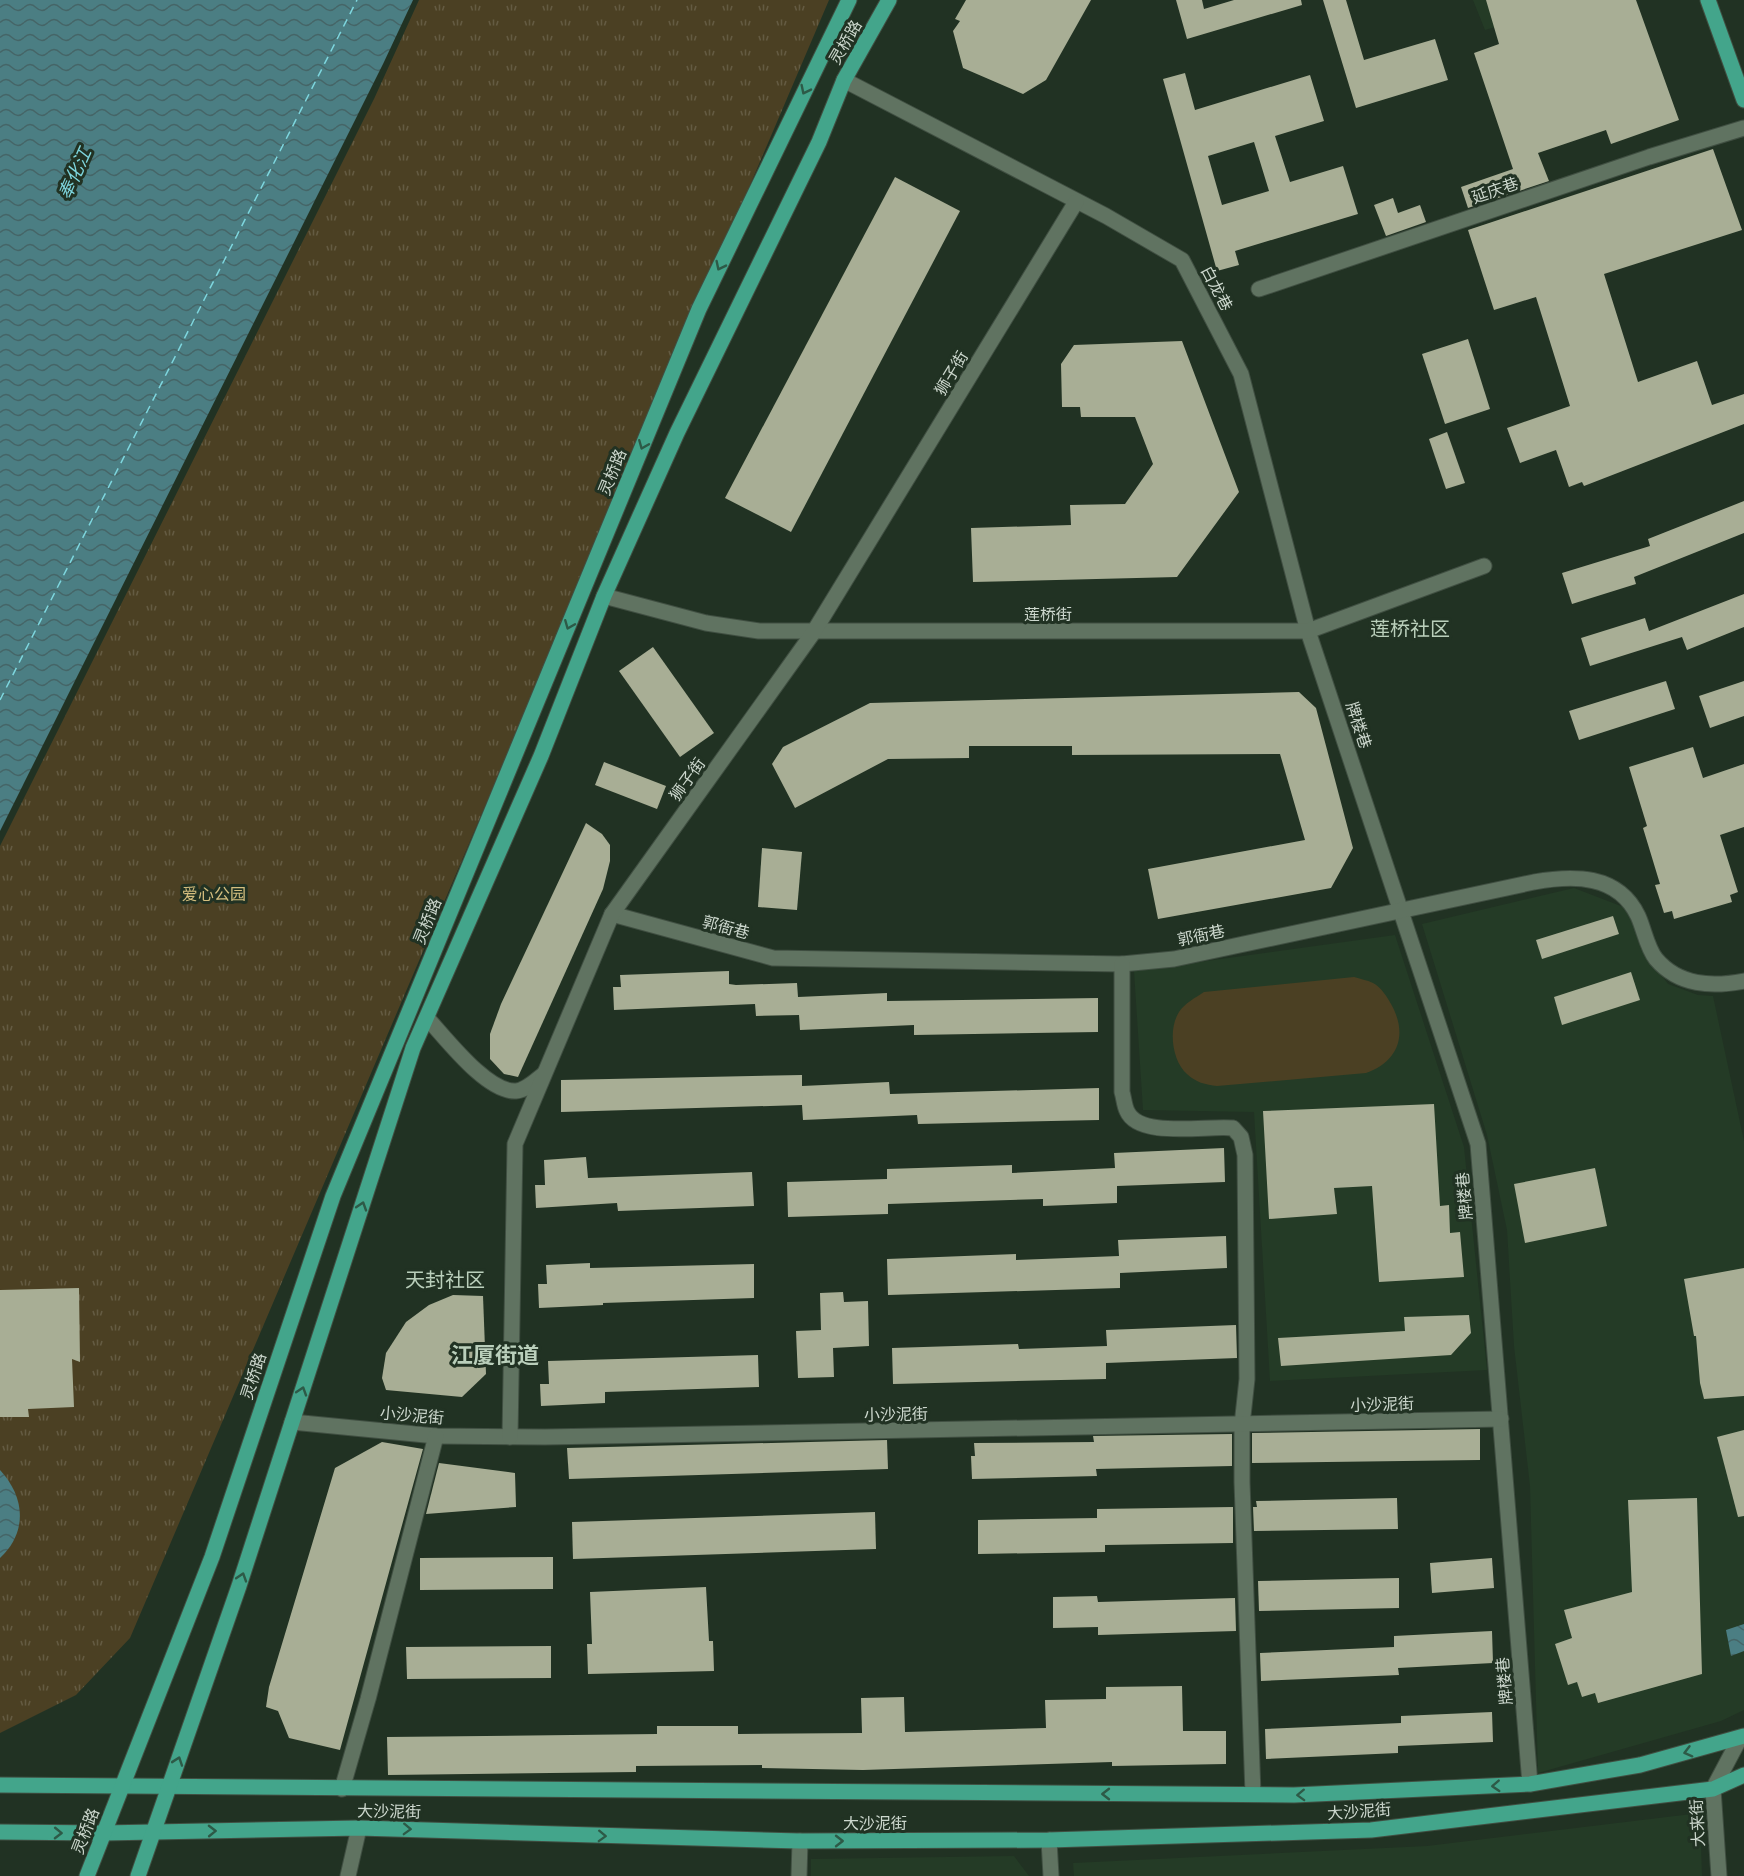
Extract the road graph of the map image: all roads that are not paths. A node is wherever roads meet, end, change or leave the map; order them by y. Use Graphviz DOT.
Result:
graph roads {
  1 [pos="849,0"];
  2 [pos="889,0"];
  3 [pos="1708,0"];
  4 [pos="844,80"];
  5 [pos="1744,100"];
  6 [pos="1744,128"];
  7 [pos="1076,202"];
  8 [pos="1259,289"];
  9 [pos="1484,566"];
  10 [pos="604,596"];
  11 [pos="1308,631"];
  12 [pos="813,633"];
  13 [pos="1402,912"];
  14 [pos="612,914"];
  15 [pos="1122,964"];
  16 [pos="1744,981"];
  17 [pos="426,1018"];
  18 [pos="546,1072"];
  19 [pos="1501,1419"];
  20 [pos="292,1422"];
  21 [pos="1242,1425"];
  22 [pos="436,1436"];
  23 [pos="510,1437"];
  24 [pos="1742,1737"];
  25 [pos="1744,1775"];
  26 [pos="1530,1784"];
  27 [pos="0,1785"];
  28 [pos="121,1786"];
  29 [pos="169,1787"];
  30 [pos="342,1789"];
  31 [pos="1713,1789"];
  32 [pos="1253,1794"];
  33 [pos="359,1828"];
  34 [pos="0,1832"];
  35 [pos="153,1832"];
  36 [pos="103,1833"];
  37 [pos="1049,1840"];
  38 [pos="800,1841"];
  39 [pos="87,1876"];
  40 [pos="138,1876"];
  41 [pos="348,1876"];
  42 [pos="799,1876"];
  43 [pos="1051,1876"];
  44 [pos="1719,1876"];
  1 -- 28 [label="main road, 灵桥路, one-way"];
  2 -- 4 [label="main road, 灵桥路"];
  3 -- 5 [label="main road"];
  4 -- 7 [label="street, 白龙巷"];
  4 -- 10 [label="main road, 灵桥路"];
  6 -- 8 [label="street, 延庆巷"];
  7 -- 11 [label="street, 白龙巷"];
  7 -- 12 [label="street, 狮子街"];
  9 -- 11 [label="street, 莲桥街"];
  10 -- 12 [label="street, 莲桥街"];
  10 -- 17 [label="main road, 灵桥路"];
  11 -- 12 [label="street, 莲桥街"];
  11 -- 13 [label="street, 牌楼巷"];
  12 -- 14 [label="street, 狮子街"];
  13 -- 15 [label="street, 郭衙巷"];
  13 -- 16 [label="street, 郭衙巷"];
  13 -- 19 [label="street, 牌楼巷"];
  14 -- 15 [label="street, 郭衙巷"];
  14 -- 18 [label="street, 狮子街"];
  15 -- 21 [label="street"];
  17 -- 18 [label="street"];
  20 -- 17 [label="main road, 灵桥路, one-way"];
  18 -- 23 [label="street, 狮子街"];
  19 -- 21 [label="street, 小沙泥街"];
  19 -- 26 [label="street, 牌楼巷"];
  20 -- 22 [label="street, 小沙泥街"];
  29 -- 20 [label="main road, 灵桥路, one-way"];
  21 -- 23 [label="street, 小沙泥街"];
  21 -- 32 [label="street"];
  22 -- 23 [label="street, 小沙泥街"];
  22 -- 30 [label="street"];
  24 -- 26 [label="main road, 大沙泥街, one-way"];
  24 -- 31 [label="street, 大来街"];
  25 -- 31 [label="main road, 大沙泥街"];
  26 -- 32 [label="main road, 大沙泥街, one-way"];
  27 -- 28 [label="main road, 大沙泥街"];
  28 -- 29 [label="main road, 大沙泥街"];
  28 -- 36 [label="main road, 灵桥路"];
  29 -- 30 [label="main road, 大沙泥街"];
  29 -- 35 [label="main road, 灵桥路"];
  32 -- 30 [label="main road, 大沙泥街, one-way"];
  31 -- 37 [label="main road, 大沙泥街"];
  31 -- 44 [label="street, 大来街"];
  35 -- 33 [label="main road, 大沙泥街, one-way"];
  33 -- 38 [label="main road, 大沙泥街, one-way"];
  33 -- 41 [label="street"];
  34 -- 36 [label="main road, 大沙泥街, one-way"];
  35 -- 36 [label="main road, 大沙泥街"];
  35 -- 40 [label="main road, 灵桥路"];
  36 -- 39 [label="main road, 灵桥路"];
  38 -- 37 [label="main road, 大沙泥街, one-way"];
  37 -- 43 [label="street"];
  38 -- 42 [label="street"];
}
